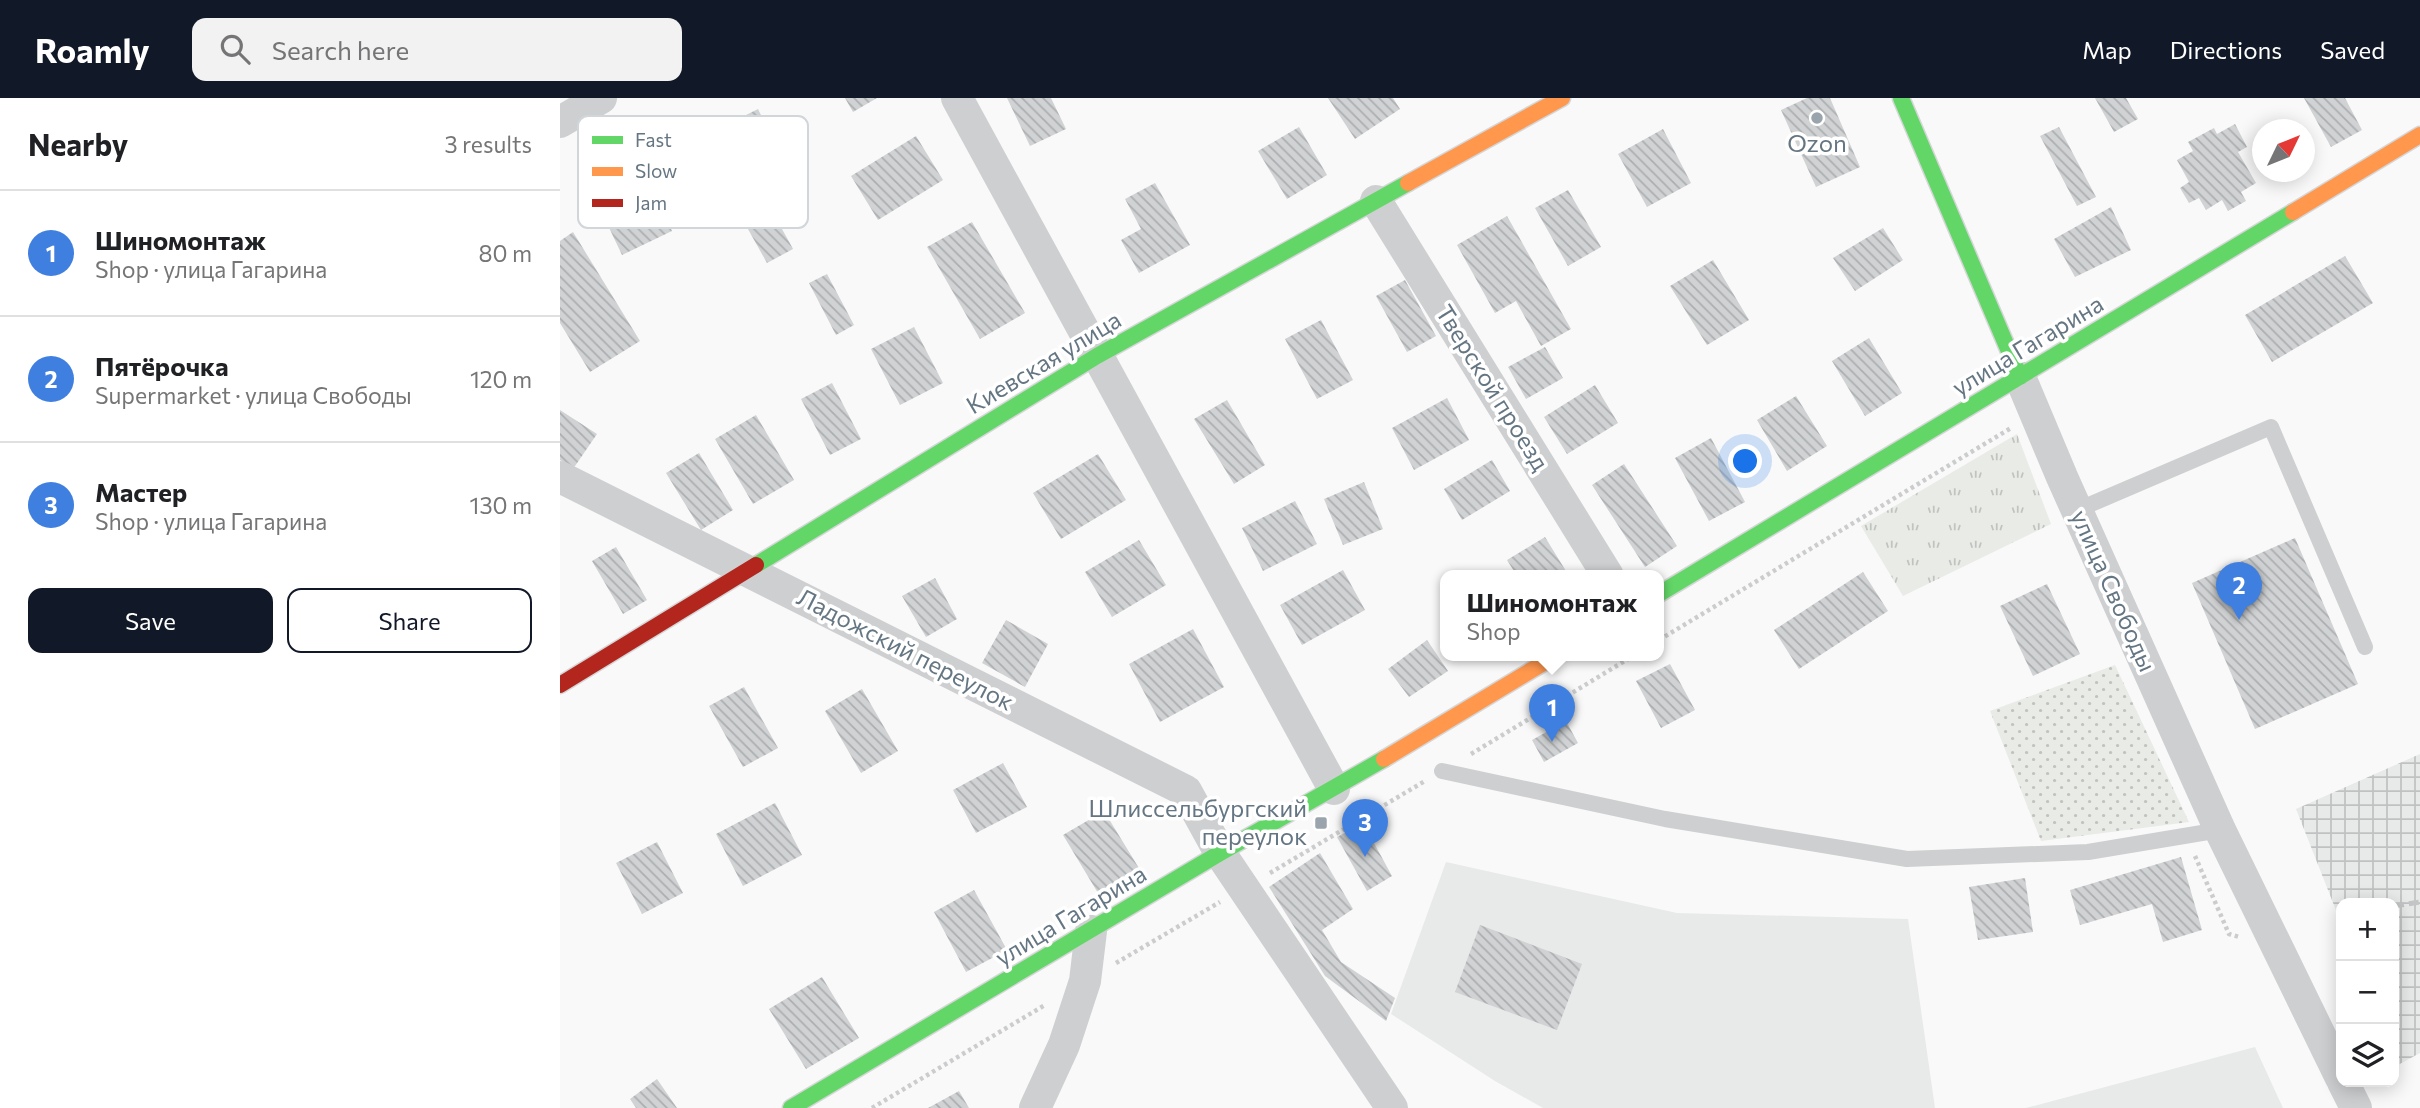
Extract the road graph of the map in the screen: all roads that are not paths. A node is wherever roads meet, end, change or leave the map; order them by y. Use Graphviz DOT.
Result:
graph roads {
  1 [pos="601,98"];
  2 [pos="957,98"];
  3 [pos="1562,98"];
  4 [pos="1900,98"];
  5 [pos="560,122"];
  6 [pos="2420,135"];
  7 [pos="1376,201"];
  8 [pos="1097,356"];
  9 [pos="2020,377"];
  10 [pos="560,477"];
  11 [pos="2077,510"];
  12 [pos="746,570"];
  13 [pos="1604,570"];
  14 [pos="1664,591"];
  15 [pos="2365,647"];
  16 [pos="1547,661"];
  17 [pos="560,685"];
  18 [pos="1442,771"];
  19 [pos="1334,789"];
  20 [pos="2220,830"];
  21 [pos="1220,853"];
  22 [pos="1091,930"];
  23 [pos="2336,1068"];
  24 [pos="2346,1087"];
  25 [pos="791,1108"];
  26 [pos="1035,1108"];
  27 [pos="1392,1108"];
  28 [pos="2356,1108"];
  1 -- 5 [label="street"];
  2 -- 8 [label="street"];
  3 -- 7 [label="street, Киевская улица"];
  4 -- 9 [label="street, улица Свободы"];
  6 -- 9 [label="street, улица Гагарина"];
  7 -- 8 [label="street, Киевская улица"];
  7 -- 13 [label="street, Тверской проезд"];
  8 -- 12 [label="street, Киевская улица"];
  8 -- 19 [label="street"];
  9 -- 11 [label="street, улица Свободы"];
  9 -- 14 [label="street, улица Гагарина"];
  10 -- 12 [label="street, Ладожский переулок"];
  11 -- 15 [label="lane"];
  11 -- 20 [label="street, улица Свободы"];
  12 -- 17 [label="street, Киевская улица"];
  12 -- 21 [label="street, Ладожский переулок"];
  16 -- 19 [label="street, улица Гагарина"];
  18 -- 20 [label="lane"];
  19 -- 21 [label="street, улица Гагарина"];
  20 -- 23 [label="street, улица Свободы"];
  21 -- 22 [label="street, улица Гагарина"];
  21 -- 27 [label="street, Ладожский переулок"];
  22 -- 25 [label="street, улица Гагарина"];
  22 -- 26 [label="street"];
  24 -- 28 [label="street, улица Свободы"];
}
